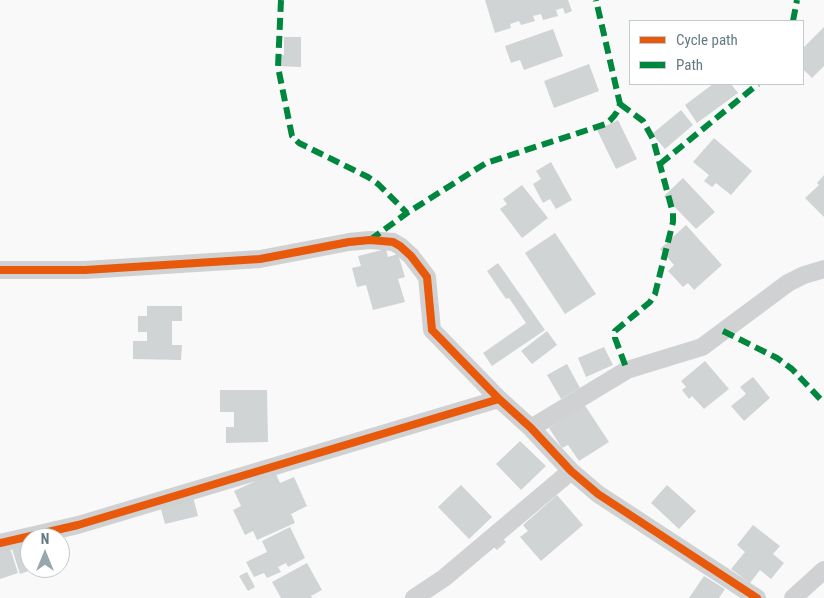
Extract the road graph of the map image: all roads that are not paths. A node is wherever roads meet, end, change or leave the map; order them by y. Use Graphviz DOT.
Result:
graph roads {
  1 [pos="824,269"];
  2 [pos="0,270"];
  3 [pos="499,398"];
  4 [pos="530,428"];
  5 [pos="571,471"];
  6 [pos="0,543"];
  7 [pos="824,570"];
  8 [pos="414,598"];
  9 [pos="757,598"];
  10 [pos="793,598"];
  1 -- 4 [label="street"];
  2 -- 3 [label="street"];
  3 -- 4 [label="street"];
  3 -- 6 [label="street"];
  4 -- 5 [label="street"];
  5 -- 8 [label="street"];
  5 -- 9 [label="street"];
  7 -- 10 [label="street"];
}
